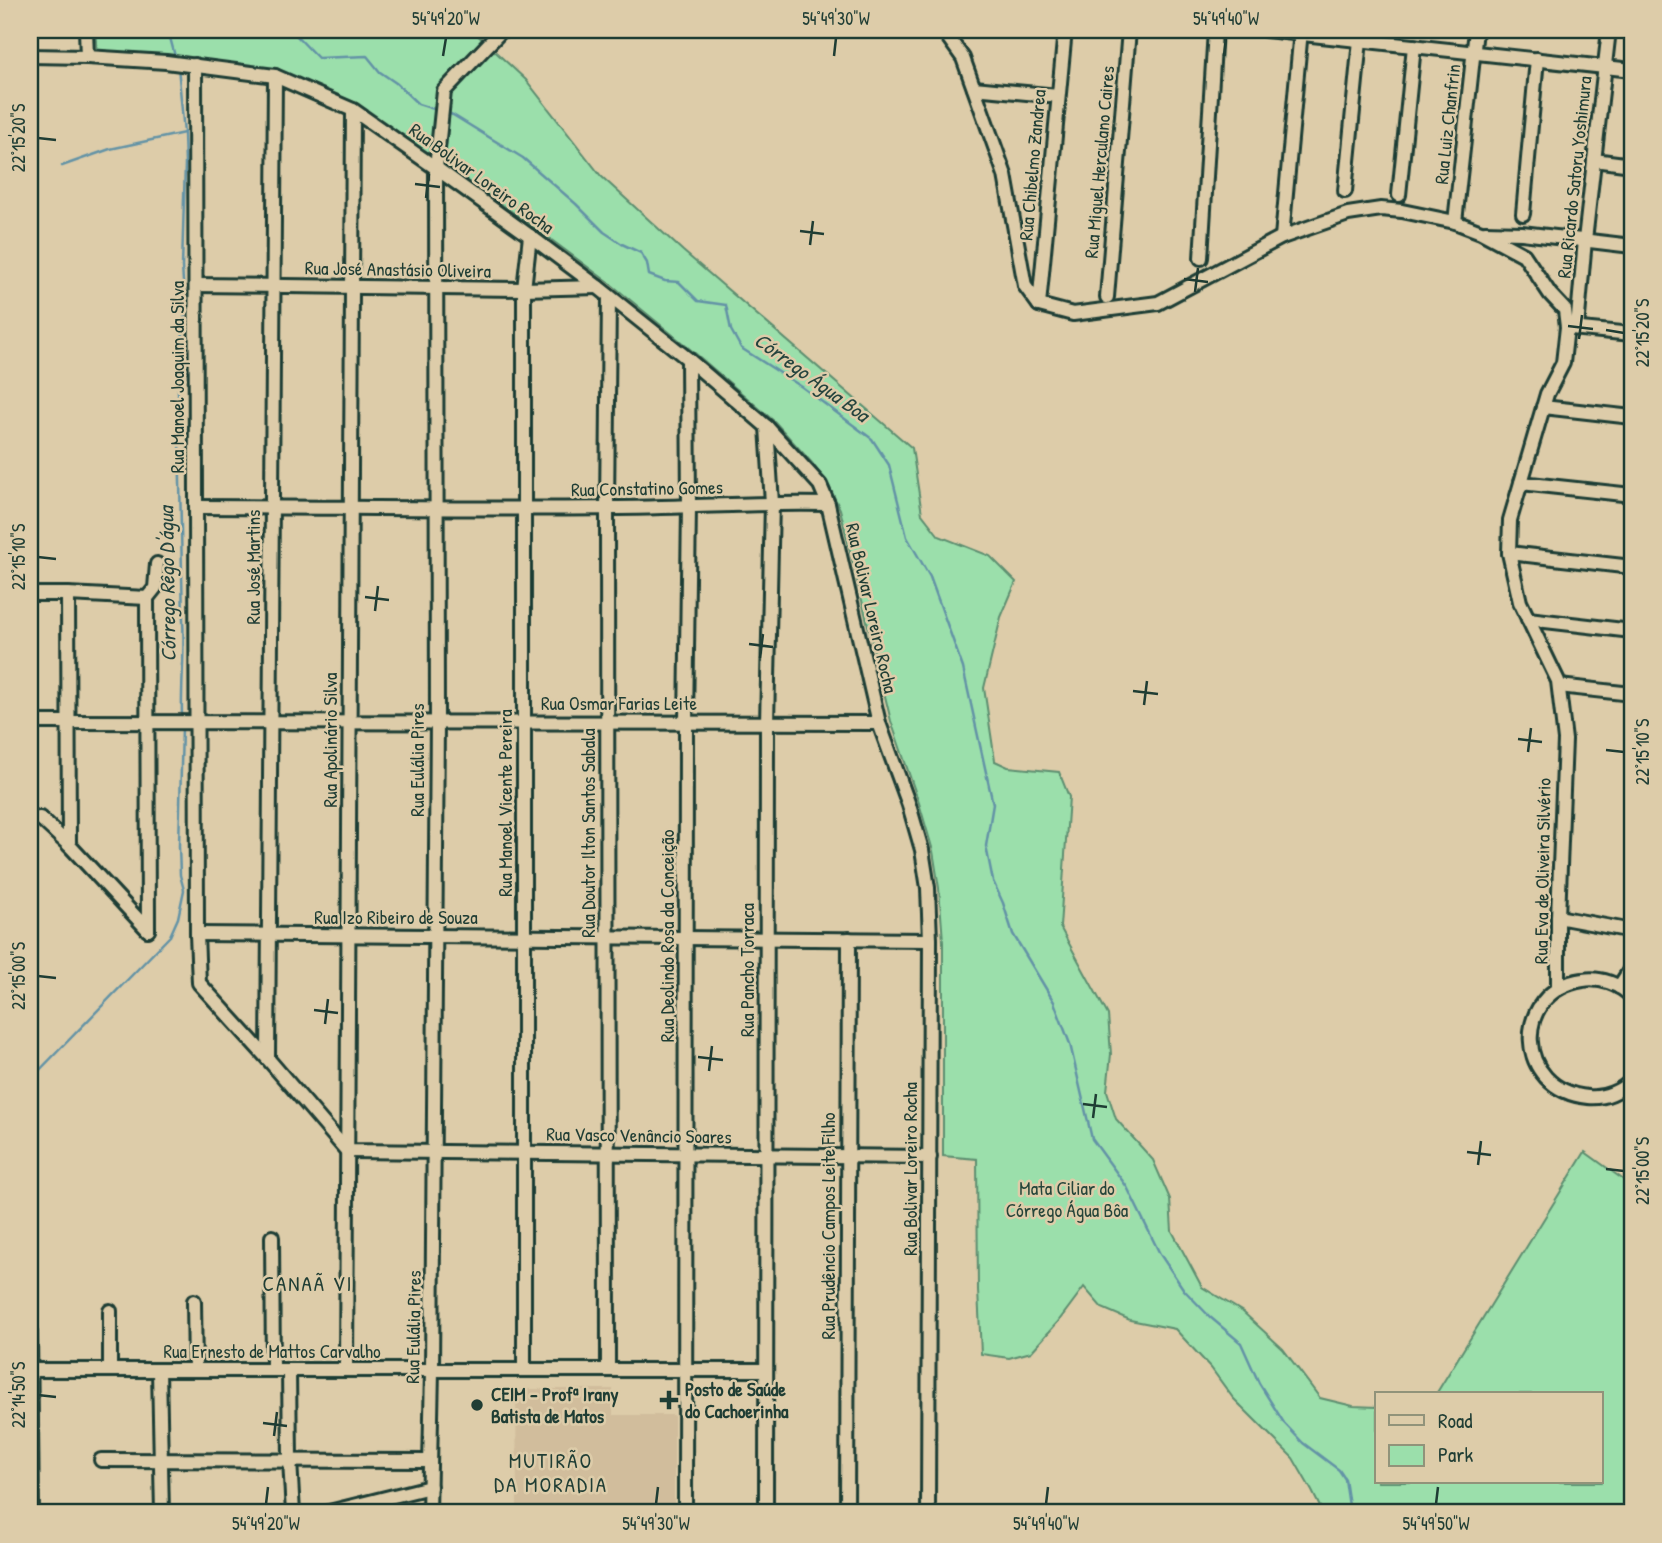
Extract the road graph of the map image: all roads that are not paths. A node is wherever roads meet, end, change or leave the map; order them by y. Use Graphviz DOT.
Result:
graph roads {
  1 [pos="86,30"];
  2 [pos="502,30"];
  3 [pos="943,30"];
  4 [pos="1065,30"];
  5 [pos="1129,30"];
  6 [pos="1215,30"];
  7 [pos="1266,30"];
  8 [pos="1476,30"];
  9 [pos="1609,30"];
  10 [pos="1301,32"];
  11 [pos="1360,40"];
  12 [pos="1414,46"];
  13 [pos="1474,52"];
  14 [pos="30,56"];
  15 [pos="87,57"];
  16 [pos="1537,59"];
  17 [pos="188,64"];
  18 [pos="1605,67"];
  19 [pos="1632,70"];
  20 [pos="275,76"];
  21 [pos="974,88"];
  22 [pos="1058,96"];
  23 [pos="353,110"];
  24 [pos="1594,160"];
  25 [pos="1632,165"];
  26 [pos="436,168"];
  27 [pos="1345,191"];
  28 [pos="1399,195"];
  29 [pos="1523,214"];
  30 [pos="1455,222"];
  31 [pos="1481,232"];
  32 [pos="530,236"];
  33 [pos="1282,237"];
  34 [pos="1585,240"];
  35 [pos="1632,246"];
  36 [pos="1201,258"];
  37 [pos="196,285"];
  38 [pos="274,286"];
  39 [pos="351,287"];
  40 [pos="598,287"];
  41 [pos="436,288"];
  42 [pos="524,289"];
  43 [pos="609,296"];
  44 [pos="1107,297"];
  45 [pos="1039,305"];
  46 [pos="1572,328"];
  47 [pos="1632,334"];
  48 [pos="688,359"];
  49 [pos="1543,407"];
  50 [pos="1632,417"];
  51 [pos="767,427"];
  52 [pos="1521,483"];
  53 [pos="1632,495"];
  54 [pos="772,503"];
  55 [pos="828,504"];
  56 [pos="197,507"];
  57 [pos="272,507"];
  58 [pos="689,507"];
  59 [pos="350,508"];
  60 [pos="435,508"];
  61 [pos="524,508"];
  62 [pos="607,509"];
  63 [pos="1509,553"];
  64 [pos="157,564"];
  65 [pos="1632,567"];
  66 [pos="30,594"];
  67 [pos="68,594"];
  68 [pos="147,598"];
  69 [pos="1528,619"];
  70 [pos="1632,631"];
  71 [pos="1559,686"];
  72 [pos="1632,694"];
  73 [pos="68,721"];
  74 [pos="30,722"];
  75 [pos="147,722"];
  76 [pos="194,722"];
  77 [pos="271,722"];
  78 [pos="349,722"];
  79 [pos="436,722"];
  80 [pos="524,722"];
  81 [pos="608,722"];
  82 [pos="686,723"];
  83 [pos="767,723"];
  84 [pos="879,723"];
  85 [pos="30,819"];
  86 [pos="69,845"];
  87 [pos="1558,917"];
  88 [pos="1632,931"];
  89 [pos="197,934"];
  90 [pos="269,935"];
  91 [pos="348,936"];
  92 [pos="434,936"];
  93 [pos="524,937"];
  94 [pos="608,937"];
  95 [pos="686,938"];
  96 [pos="766,939"];
  97 [pos="849,939"];
  98 [pos="930,940"];
  99 [pos="1632,967"];
  100 [pos="1619,987"];
  101 [pos="1558,988"];
  102 [pos="1632,997"];
  103 [pos="268,1059"];
  104 [pos="1632,1080"];
  105 [pos="347,1151"];
  106 [pos="433,1152"];
  107 [pos="524,1153"];
  108 [pos="608,1154"];
  109 [pos="685,1154"];
  110 [pos="766,1155"];
  111 [pos="848,1156"];
  112 [pos="930,1157"];
  113 [pos="272,1237"];
  114 [pos="194,1301"];
  115 [pos="110,1311"];
  116 [pos="30,1331"];
  117 [pos="30,1370"];
  118 [pos="110,1370"];
  119 [pos="159,1370"];
  120 [pos="195,1370"];
  121 [pos="273,1370"];
  122 [pos="289,1370"];
  123 [pos="346,1370"];
  124 [pos="432,1370"];
  125 [pos="524,1370"];
  126 [pos="608,1370"];
  127 [pos="685,1370"];
  128 [pos="766,1370"];
  129 [pos="101,1460"];
  130 [pos="160,1460"];
  131 [pos="290,1460"];
  132 [pos="430,1461"];
  133 [pos="430,1487"];
  134 [pos="32,1513"];
  135 [pos="162,1513"];
  136 [pos="293,1513"];
  137 [pos="325,1513"];
  138 [pos="429,1513"];
  139 [pos="685,1513"];
  140 [pos="766,1513"];
  141 [pos="847,1513"];
  142 [pos="928,1513"];
  1 -- 15 [label="street"];
  2 -- 26 [label="street, Rua Eulália Pires"];
  3 -- 21 [label="street"];
  4 -- 22 [label="street, Rua Chibelmo Zandrea"];
  5 -- 44 [label="street, Rua Miguel Herculano Caires"];
  6 -- 36 [label="street"];
  7 -- 10 [label="street"];
  8 -- 13 [label="street, Rua Luiz Chanfrin"];
  9 -- 18 [label="street, Rua Ricardo Satoru Yoshimura"];
  10 -- 11 [label="street"];
  10 -- 33 [label="street"];
  11 -- 12 [label="street"];
  11 -- 27 [label="street"];
  12 -- 13 [label="street"];
  12 -- 28 [label="street"];
  13 -- 16 [label="street"];
  13 -- 30 [label="street, Rua Luiz Chanfrin"];
  14 -- 15 [label="street, Rua Bolivar Loreiro Rocha"];
  15 -- 17 [label="street, Rua Bolivar Loreiro Rocha"];
  16 -- 18 [label="street"];
  16 -- 29 [label="street"];
  17 -- 20 [label="street, Rua Bolivar Loreiro Rocha"];
  17 -- 37 [label="street, Rua Manoel Joaquim da Silva"];
  18 -- 19 [label="street"];
  18 -- 24 [label="street, Rua Ricardo Satoru Yoshimura"];
  20 -- 23 [label="street, Rua Bolivar Loreiro Rocha"];
  20 -- 38 [label="street, Rua José Martins"];
  21 -- 22 [label="street"];
  21 -- 45 [label="street"];
  22 -- 45 [label="street, Rua Chibelmo Zandrea"];
  23 -- 26 [label="street, Rua Bolivar Loreiro Rocha"];
  23 -- 39 [label="street, Rua Apolinário Silva"];
  24 -- 25 [label="street"];
  24 -- 34 [label="street, Rua Ricardo Satoru Yoshimura"];
  26 -- 32 [label="street, Rua Bolivar Loreiro Rocha"];
  26 -- 41 [label="street, Rua Eulália Pires"];
  30 -- 31 [label="street"];
  30 -- 33 [label="street"];
  31 -- 34 [label="street"];
  31 -- 46 [label="street"];
  32 -- 40 [label="street, Rua Bolivar Loreiro Rocha"];
  32 -- 42 [label="street, Rua Manoel Vicente Pereira"];
  33 -- 45 [label="street"];
  34 -- 35 [label="street"];
  34 -- 46 [label="street, Rua Ricardo Satoru Yoshimura"];
  37 -- 38 [label="street, Rua José Anastásio Oliveira"];
  37 -- 56 [label="street, Rua Manoel Joaquim da Silva"];
  38 -- 39 [label="street, Rua José Anastásio Oliveira"];
  38 -- 57 [label="street, Rua José Martins"];
  39 -- 41 [label="street, Rua José Anastásio Oliveira"];
  39 -- 59 [label="street, Rua Apolinário Silva"];
  40 -- 42 [label="street, Rua José Anastásio Oliveira"];
  40 -- 43 [label="street, Rua Bolivar Loreiro Rocha"];
  41 -- 42 [label="street, Rua José Anastásio Oliveira"];
  41 -- 60 [label="street, Rua Eulália Pires"];
  42 -- 61 [label="street, Rua Manoel Vicente Pereira"];
  43 -- 48 [label="street, Rua Bolivar Loreiro Rocha"];
  43 -- 62 [label="street, Rua Doutor Ilton Santos Sabala"];
  46 -- 47 [label="street"];
  46 -- 49 [label="street, Rua Eva de Oliveira Silvério"];
  48 -- 51 [label="street, Rua Bolivar Loreiro Rocha"];
  48 -- 58 [label="street, Rua Deolindo Rosa da Conceição"];
  49 -- 50 [label="street"];
  49 -- 52 [label="street, Rua Eva de Oliveira Silvério"];
  51 -- 54 [label="street, Rua Pancho Torraca"];
  51 -- 55 [label="street, Rua Bolivar Loreiro Rocha"];
  52 -- 53 [label="street"];
  52 -- 63 [label="street, Rua Eva de Oliveira Silvério"];
  54 -- 55 [label="street, Rua Constatino Gomes"];
  54 -- 58 [label="street, Rua Constatino Gomes"];
  54 -- 83 [label="street, Rua Pancho Torraca"];
  55 -- 84 [label="street, Rua Bolivar Loreiro Rocha"];
  56 -- 57 [label="street"];
  56 -- 76 [label="street, Rua Manoel Joaquim da Silva"];
  57 -- 59 [label="street"];
  57 -- 77 [label="street, Rua José Martins"];
  58 -- 62 [label="street, Rua Constatino Gomes"];
  58 -- 82 [label="street, Rua Deolindo Rosa da Conceição"];
  59 -- 60 [label="street"];
  59 -- 78 [label="street, Rua Apolinário Silva"];
  60 -- 61 [label="street, Rua Constatino Gomes"];
  60 -- 79 [label="street, Rua Eulália Pires"];
  61 -- 62 [label="street, Rua Constatino Gomes"];
  61 -- 80 [label="street, Rua Manoel Vicente Pereira"];
  62 -- 81 [label="street, Rua Doutor Ilton Santos Sabala"];
  63 -- 65 [label="street"];
  63 -- 69 [label="street, Rua Eva de Oliveira Silvério"];
  64 -- 68 [label="street"];
  66 -- 67 [label="street"];
  67 -- 68 [label="street"];
  67 -- 73 [label="street"];
  68 -- 75 [label="street"];
  69 -- 70 [label="street"];
  69 -- 71 [label="street, Rua Eva de Oliveira Silvério"];
  71 -- 72 [label="street"];
  71 -- 87 [label="street, Rua Eva de Oliveira Silvério"];
  73 -- 74 [label="street"];
  73 -- 75 [label="street"];
  73 -- 86 [label="street"];
  75 -- 76 [label="street, Rua Osmar Farias Leite"];
  75 -- 86 [label="street"];
  76 -- 77 [label="street, Rua Osmar Farias Leite"];
  76 -- 89 [label="street, Rua Manoel Joaquim da Silva"];
  77 -- 78 [label="street, Rua Osmar Farias Leite"];
  77 -- 90 [label="street, Rua José Martins"];
  78 -- 79 [label="street, Rua Osmar Farias Leite"];
  78 -- 91 [label="street, Rua Apolinário Silva"];
  79 -- 80 [label="street, Rua Osmar Farias Leite"];
  79 -- 92 [label="street, Rua Eulália Pires"];
  80 -- 81 [label="street, Rua Osmar Farias Leite"];
  80 -- 93 [label="street, Rua Manoel Vicente Pereira"];
  81 -- 82 [label="street, Rua Osmar Farias Leite"];
  81 -- 94 [label="street, Rua Doutor Ilton Santos Sabala"];
  82 -- 83 [label="street, Rua Osmar Farias Leite"];
  82 -- 95 [label="street, Rua Deolindo Rosa da Conceição"];
  83 -- 84 [label="street, Rua Osmar Farias Leite"];
  83 -- 96 [label="street, Rua Pancho Torraca"];
  84 -- 98 [label="street, Rua Bolivar Loreiro Rocha"];
  85 -- 86 [label="street"];
  87 -- 88 [label="street"];
  87 -- 101 [label="street, Rua Eva de Oliveira Silvério"];
  89 -- 90 [label="street, Rua Izo Ribeiro de Souza"];
  89 -- 103 [label="street, Rua Manoel Joaquim da Silva"];
  90 -- 91 [label="street, Rua Izo Ribeiro de Souza"];
  90 -- 103 [label="street, Rua José Martins"];
  91 -- 92 [label="street, Rua Izo Ribeiro de Souza"];
  91 -- 105 [label="street, Rua Apolinário Silva"];
  92 -- 93 [label="street, Rua Izo Ribeiro de Souza"];
  92 -- 106 [label="street, Rua Eulália Pires"];
  93 -- 94 [label="street, Rua Izo Ribeiro de Souza"];
  93 -- 107 [label="street, Rua Manoel Vicente Pereira"];
  94 -- 95 [label="street, Rua Izo Ribeiro de Souza"];
  94 -- 108 [label="street, Rua Doutor Ilton Santos Sabala"];
  95 -- 96 [label="street, Rua Izo Ribeiro de Souza"];
  95 -- 109 [label="street, Rua Deolindo Rosa da Conceição"];
  96 -- 97 [label="street, Rua Izo Ribeiro de Souza"];
  96 -- 110 [label="street, Rua Pancho Torraca"];
  97 -- 98 [label="street, Rua Izo Ribeiro de Souza"];
  97 -- 111 [label="street, Rua Prudêncio Campos Leite Filho"];
  98 -- 112 [label="street, Rua Bolivar Loreiro Rocha"];
  99 -- 100 [label="street"];
  100 -- 101 [label="street"];
  100 -- 102 [label="street"];
  101 -- 104 [label="street"];
  103 -- 105 [label="street"];
  105 -- 106 [label="street, Rua Vasco Venâncio Soares"];
  105 -- 123 [label="street, Rua Apolinário Silva"];
  106 -- 107 [label="street, Rua Vasco Venâncio Soares"];
  106 -- 124 [label="street, Rua Eulália Pires"];
  107 -- 108 [label="street, Rua Vasco Venâncio Soares"];
  107 -- 125 [label="street, Rua Manoel Vicente Pereira"];
  108 -- 109 [label="street, Rua Vasco Venâncio Soares"];
  108 -- 126 [label="street, Rua Doutor Ilton Santos Sabala"];
  109 -- 110 [label="street, Rua Vasco Venâncio Soares"];
  109 -- 127 [label="street, Rua Deolindo Rosa da Conceição"];
  110 -- 111 [label="street, Rua Vasco Venâncio Soares"];
  110 -- 128 [label="street, Rua Pancho Torraca"];
  111 -- 112 [label="street, Rua Vasco Venâncio Soares"];
  111 -- 141 [label="street, Rua Prudêncio Campos Leite Filho"];
  112 -- 142 [label="street, Rua Bolivar Loreiro Rocha"];
  113 -- 121 [label="street"];
  114 -- 120 [label="street"];
  115 -- 118 [label="street"];
  116 -- 117 [label="street"];
  117 -- 118 [label="street, Rua Ernesto de Mattos Carvalho"];
  117 -- 134 [label="street"];
  118 -- 119 [label="street, Rua Ernesto de Mattos Carvalho"];
  119 -- 120 [label="street, Rua Ernesto de Mattos Carvalho"];
  119 -- 130 [label="street"];
  120 -- 121 [label="street, Rua Ernesto de Mattos Carvalho"];
  121 -- 122 [label="street, Rua Ernesto de Mattos Carvalho"];
  122 -- 123 [label="street, Rua Ernesto de Mattos Carvalho"];
  122 -- 131 [label="street"];
  123 -- 124 [label="street, Rua Ernesto de Mattos Carvalho"];
  124 -- 125 [label="street, Rua Ernesto de Mattos Carvalho"];
  124 -- 132 [label="street, Rua Eulália Pires"];
  125 -- 126 [label="street, Rua Ernesto de Mattos Carvalho"];
  126 -- 127 [label="street, Rua Ernesto de Mattos Carvalho"];
  127 -- 128 [label="street, Rua Ernesto de Mattos Carvalho"];
  127 -- 139 [label="street, Rua Deolindo Rosa da Conceição"];
  128 -- 140 [label="street, Rua Pancho Torraca"];
  129 -- 130 [label="street"];
  130 -- 131 [label="street"];
  130 -- 135 [label="street"];
  131 -- 132 [label="street"];
  131 -- 136 [label="street"];
  132 -- 133 [label="street, Rua Eulália Pires"];
  133 -- 137 [label="street"];
  133 -- 138 [label="street, Rua Eulália Pires"];
}
